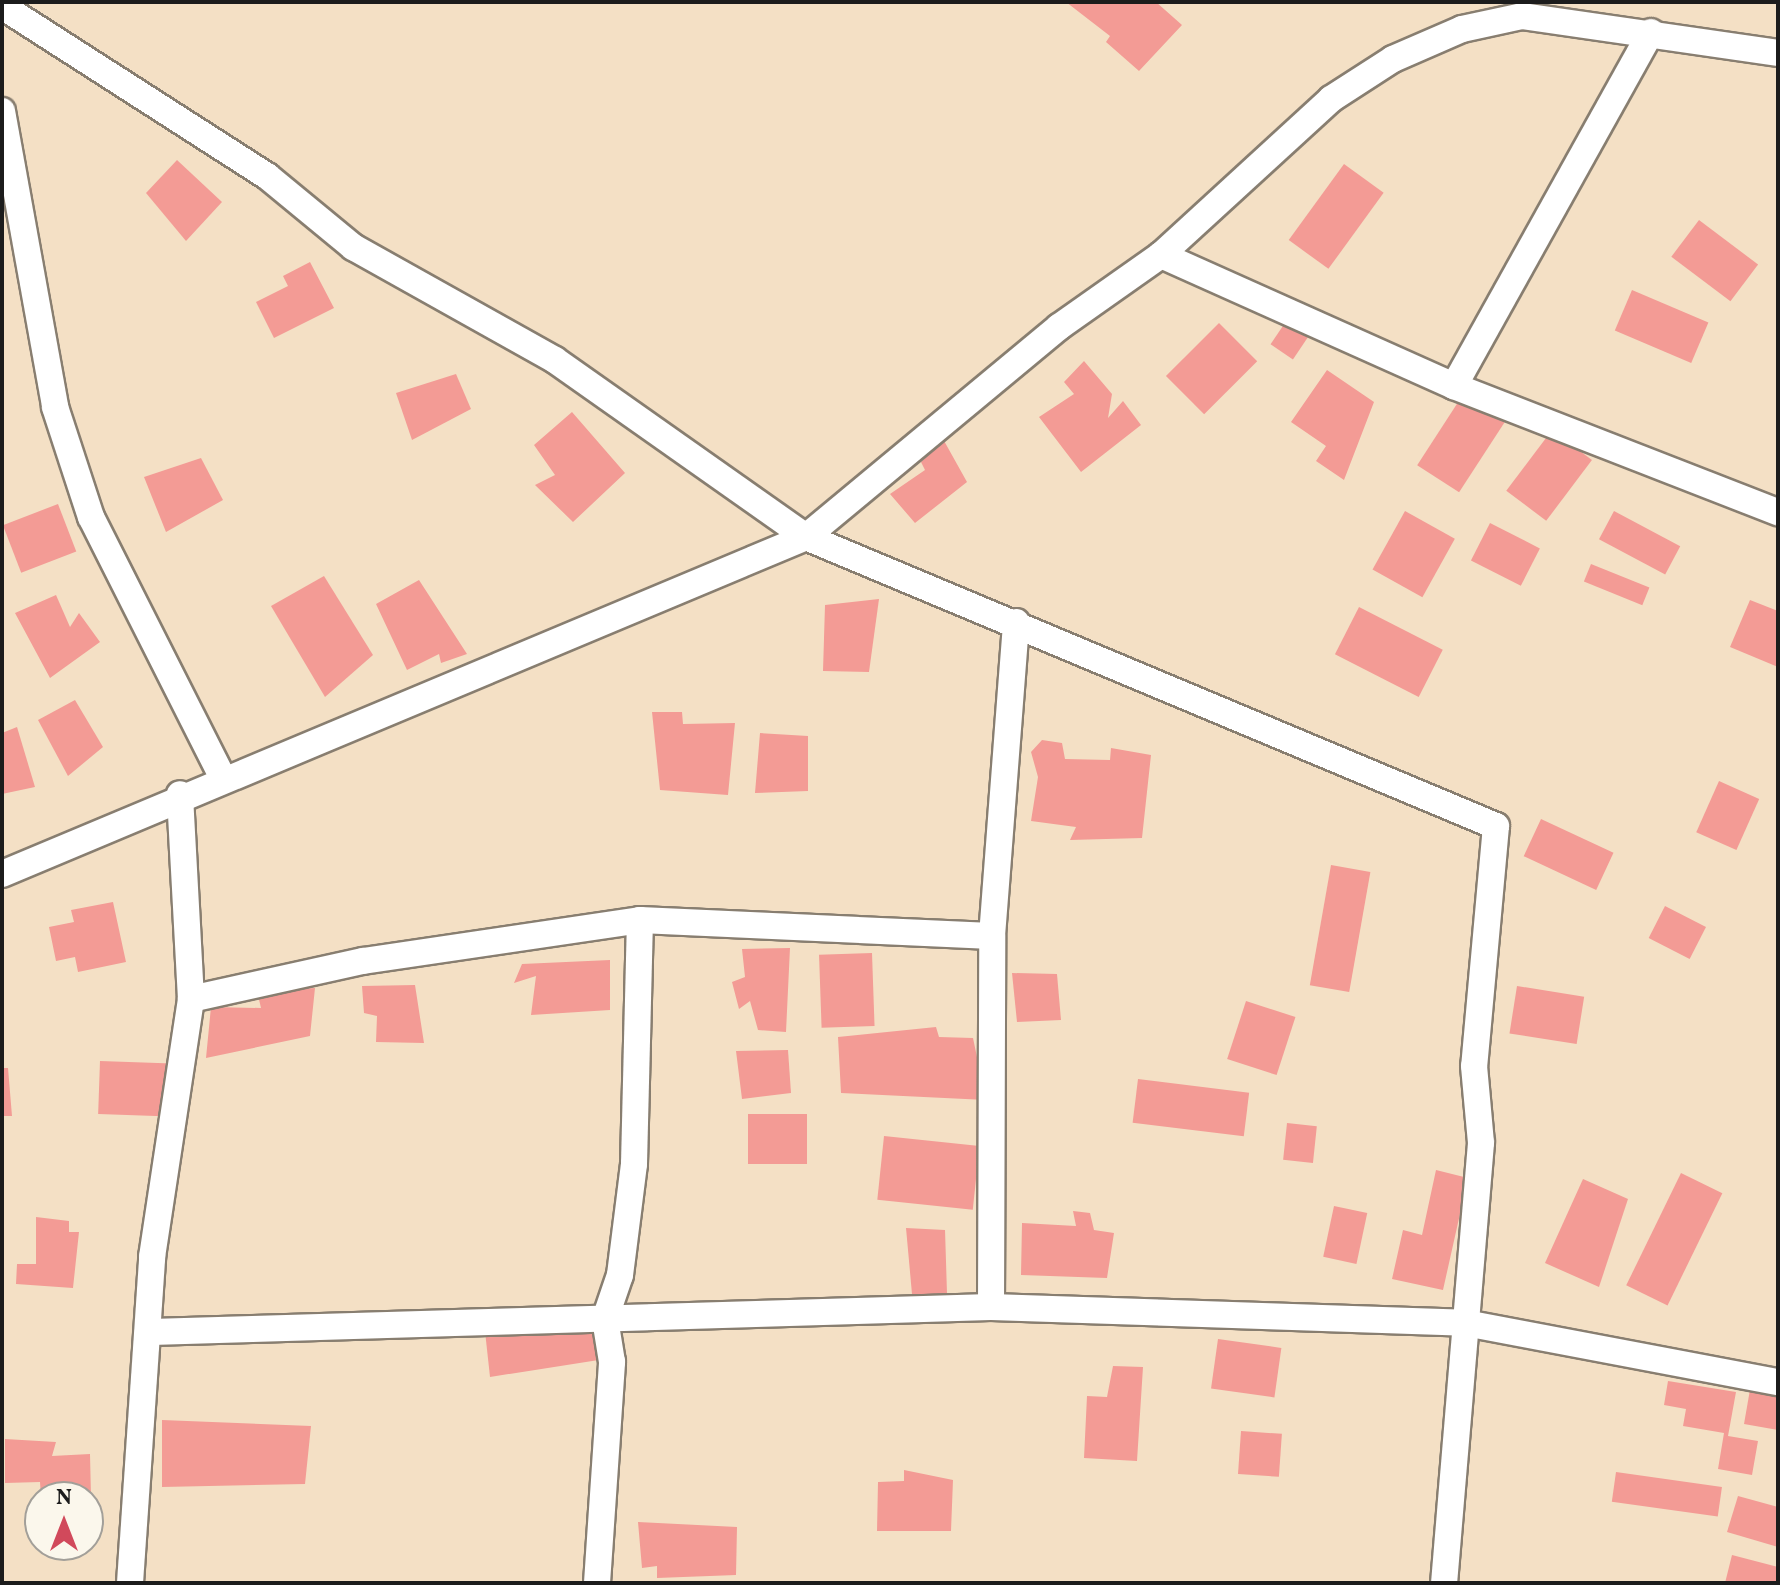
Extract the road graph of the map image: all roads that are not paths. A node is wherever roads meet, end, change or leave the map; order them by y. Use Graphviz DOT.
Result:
graph roads {
  1 [pos="2,6"];
  2 [pos="1651,32"];
  3 [pos="1778,53"];
  4 [pos="2,111"];
  5 [pos="1161,255"];
  6 [pos="1454,386"];
  7 [pos="1778,512"];
  8 [pos="806,537"];
  9 [pos="1016,622"];
  10 [pos="223,778"];
  11 [pos="180,794"];
  12 [pos="2,874"];
  13 [pos="640,920"];
  14 [pos="992,936"];
  15 [pos="191,999"];
  16 [pos="991,1307"];
  17 [pos="605,1319"];
  18 [pos="1465,1323"];
  19 [pos="151,1332"];
  20 [pos="1778,1382"];
  21 [pos="130,1583"];
  22 [pos="597,1583"];
  23 [pos="1444,1583"];
  1 -- 8 [label="street"];
  2 -- 3 [label="street"];
  2 -- 5 [label="street"];
  2 -- 6 [label="street"];
  4 -- 10 [label="street"];
  5 -- 6 [label="street"];
  5 -- 8 [label="street"];
  6 -- 7 [label="street"];
  8 -- 9 [label="street"];
  8 -- 10 [label="street"];
  9 -- 14 [label="street"];
  9 -- 18 [label="street"];
  10 -- 11 [label="street"];
  11 -- 12 [label="street"];
  11 -- 15 [label="street"];
  13 -- 14 [label="street"];
  13 -- 15 [label="street"];
  13 -- 17 [label="street"];
  14 -- 16 [label="street"];
  15 -- 19 [label="street"];
  16 -- 17 [label="street"];
  16 -- 18 [label="street"];
  17 -- 19 [label="street"];
  17 -- 22 [label="street"];
  18 -- 20 [label="street"];
  18 -- 23 [label="street"];
  19 -- 21 [label="street"];
}
